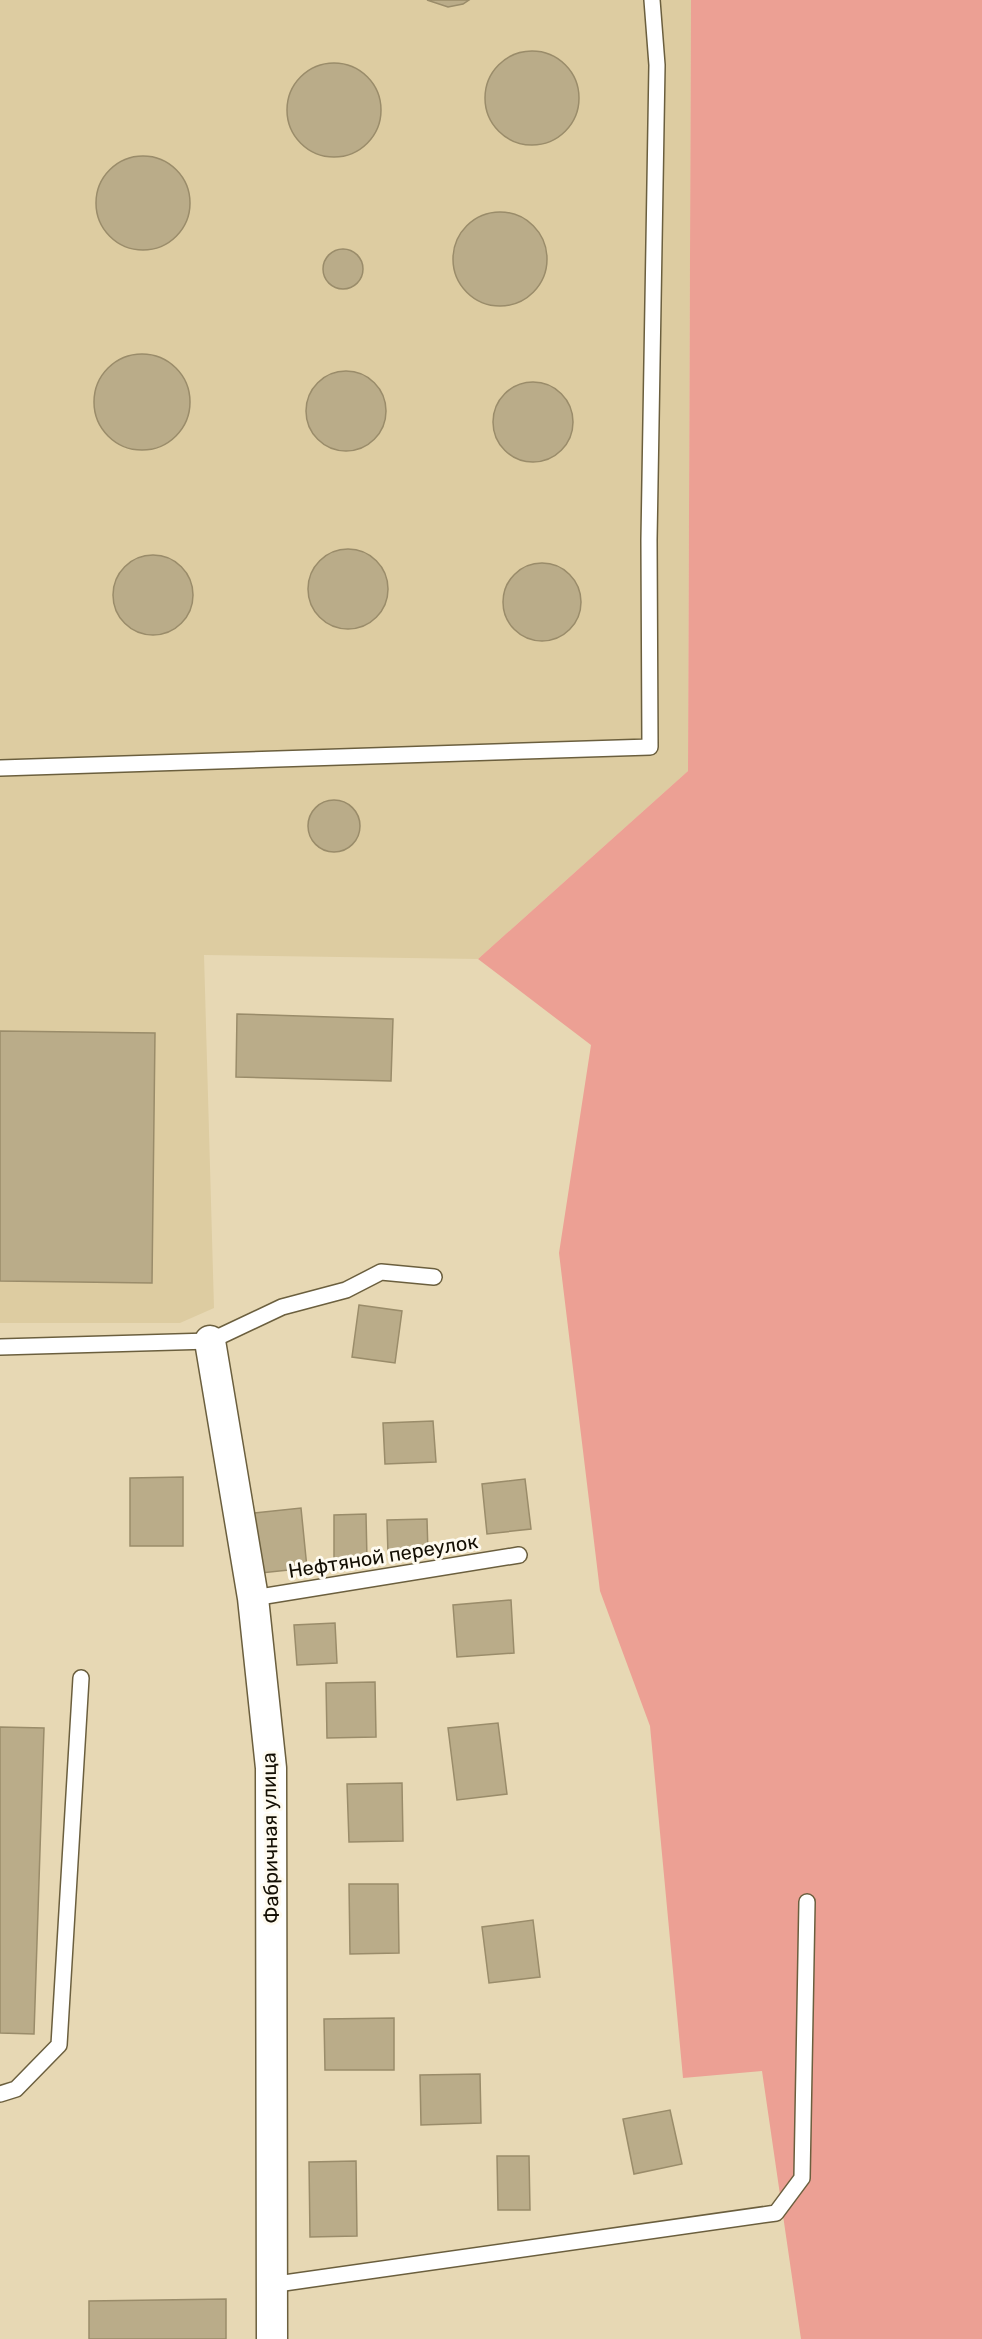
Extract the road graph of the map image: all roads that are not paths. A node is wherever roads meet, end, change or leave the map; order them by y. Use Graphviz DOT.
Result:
graph roads {
  1 [pos="652,0"];
  2 [pos="0,768"];
  3 [pos="434,1277"];
  4 [pos="210,1341"];
  5 [pos="0,1347"];
  6 [pos="519,1555"];
  7 [pos="253,1598"];
  8 [pos="81,1678"];
  9 [pos="807,1902"];
  10 [pos="0,2094"];
  11 [pos="270,2285"];
  12 [pos="272,2339"];
  1 -- 2 [label="lane"];
  3 -- 4 [label="lane"];
  4 -- 5 [label="lane"];
  4 -- 7 [label="street, Фабричная улица"];
  6 -- 7 [label="lane, Нефтяной переулок"];
  7 -- 11 [label="street, Фабричная улица"];
  8 -- 10 [label="lane"];
  9 -- 11 [label="lane"];
  11 -- 12 [label="street, Фабричная улица"];
}
